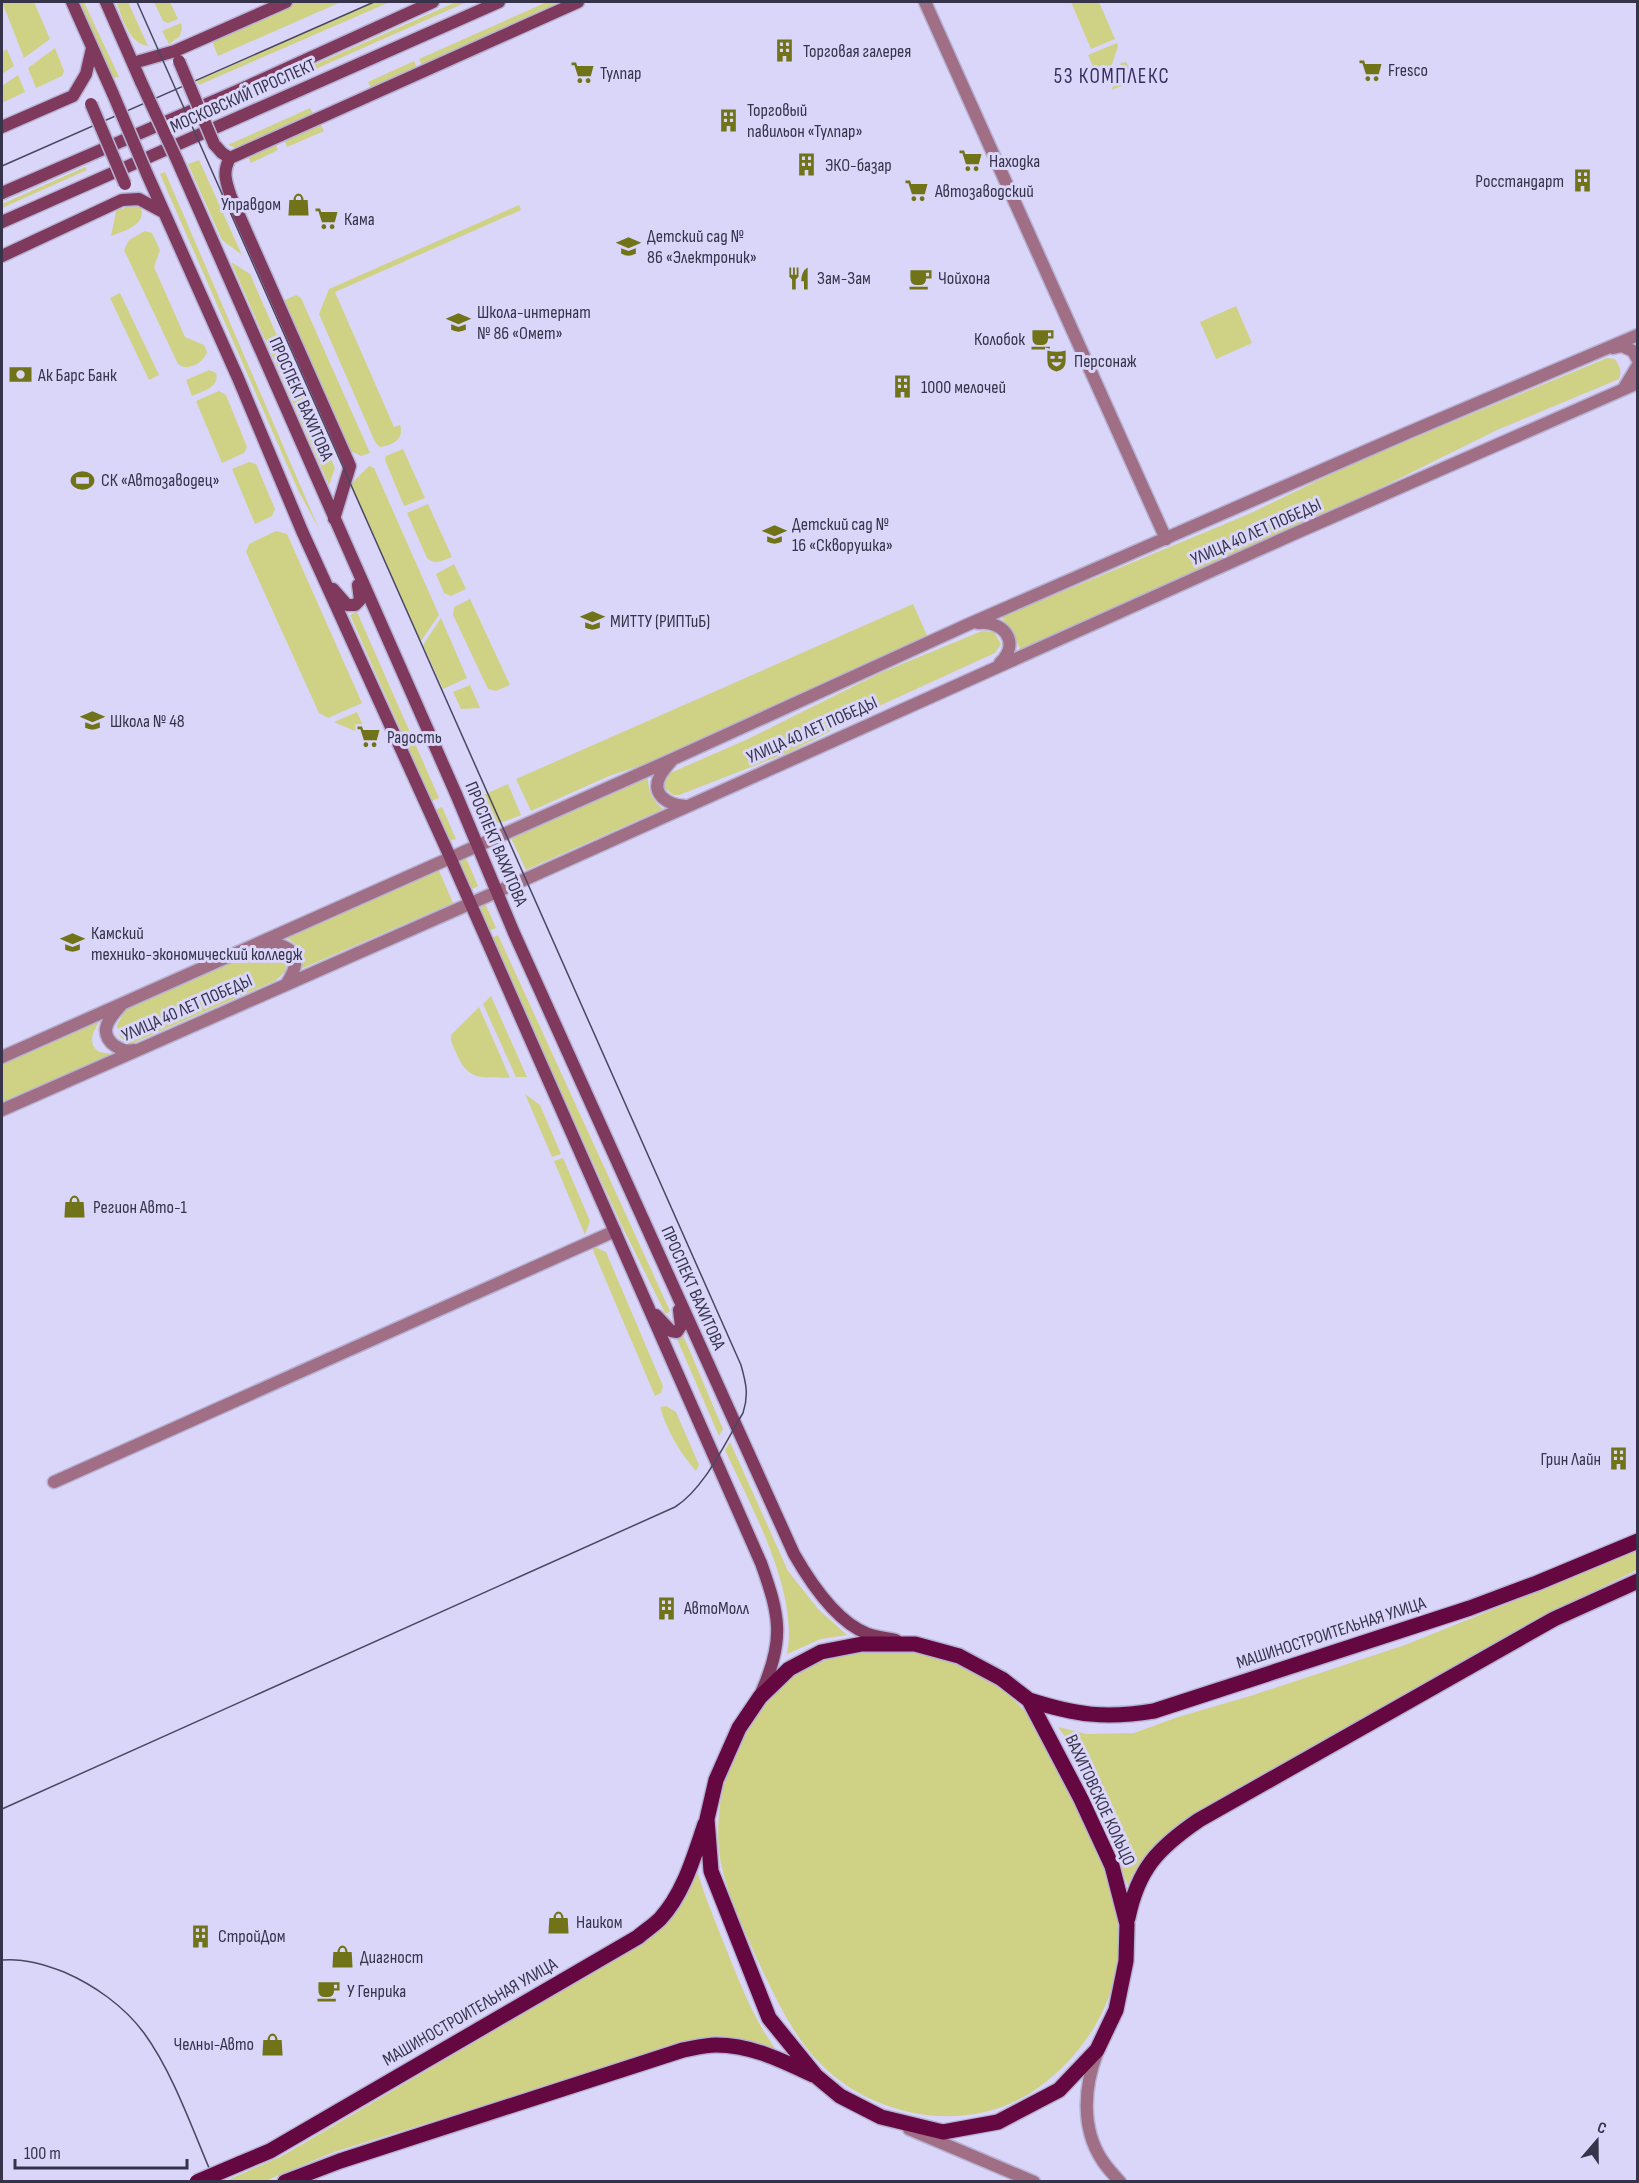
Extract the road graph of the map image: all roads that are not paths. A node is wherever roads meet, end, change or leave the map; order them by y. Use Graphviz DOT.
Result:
graph roads {
  1 [pos="72,2"];
  2 [pos="106,2"];
  3 [pos="286,2"];
  4 [pos="433,2"];
  5 [pos="499,2"];
  6 [pos="578,2"];
  7 [pos="925,2"];
  8 [pos="93,48"];
  9 [pos="177,56"];
  10 [pos="133,63"];
  11 [pos="73,96"];
  12 [pos="2,127"];
  13 [pos="230,158"];
  14 [pos="2,193"];
  15 [pos="122,200"];
  16 [pos="163,212"];
  17 [pos="2,222"];
  18 [pos="2,256"];
  19 [pos="1638,335"];
  20 [pos="1594,353"];
  21 [pos="1638,360"];
  22 [pos="1638,365"];
  23 [pos="1638,383"];
  24 [pos="1623,389"];
  25 [pos="334,519"];
  26 [pos="1166,539"];
  27 [pos="356,569"];
  28 [pos="324,579"];
  29 [pos="969,624"];
  30 [pos="994,668"];
  31 [pos="673,759"];
  32 [pos="687,806"];
  33 [pos="477,845"];
  34 [pos="450,857"];
  35 [pos="496,891"];
  36 [pos="470,903"];
  37 [pos="262,942"];
  38 [pos="287,983"];
  39 [pos="122,1003"];
  40 [pos="146,1046"];
  41 [pos="2,1056"];
  42 [pos="2,1110"];
  43 [pos="615,1231"];
  44 [pos="678,1296"];
  45 [pos="649,1308"];
  46 [pos="54,1482"];
  47 [pos="1638,1541"];
  48 [pos="1638,1581"];
  49 [pos="915,1644"];
  50 [pos="760,1697"];
  51 [pos="1029,1700"];
  52 [pos="707,1819"];
  53 [pos="1127,1924"];
  54 [pos="1098,2050"];
  55 [pos="816,2076"];
  56 [pos="881,2117"];
  57 [pos="197,2181"];
  58 [pos="285,2181"];
  59 [pos="1034,2181"];
  60 [pos="1120,2181"];
  1 -- 8 [label="main road"];
  2 -- 10 [label="main road, ПРОСПЕКТ ВАХИТОВА"];
  3 -- 9 [label="main road"];
  4 -- 14 [label="main road, МОСКОВСКИЙ ПРОСПЕКТ"];
  5 -- 17 [label="main road, МОСКОВСКИЙ ПРОСПЕКТ"];
  6 -- 13 [label="main road"];
  7 -- 26 [label="street"];
  8 -- 11 [label="main road"];
  8 -- 16 [label="main road, bridge"];
  9 -- 10 [label="main road"];
  9 -- 13 [label="main road, bridge"];
  10 -- 25 [label="main road, ПРОСПЕКТ ВАХИТОВА, bridge"];
  11 -- 12 [label="main road"];
  11 -- 15 [label="main road, bridge"];
  13 -- 25 [label="main road"];
  15 -- 16 [label="main road"];
  15 -- 18 [label="main road"];
  16 -- 28 [label="main road"];
  19 -- 20 [label="street, УЛИЦА 40 ЛЕТ ПОБЕДЫ"];
  20 -- 21 [label="street"];
  20 -- 26 [label="street, УЛИЦА 40 ЛЕТ ПОБЕДЫ"];
  22 -- 24 [label="street"];
  23 -- 24 [label="street, УЛИЦА 40 ЛЕТ ПОБЕДЫ"];
  24 -- 30 [label="street, УЛИЦА 40 ЛЕТ ПОБЕДЫ"];
  25 -- 27 [label="main road, ПРОСПЕКТ ВАХИТОВА"];
  26 -- 29 [label="street, УЛИЦА 40 ЛЕТ ПОБЕДЫ"];
  27 -- 28 [label="main road"];
  27 -- 33 [label="main road, ПРОСПЕКТ ВАХИТОВА"];
  28 -- 34 [label="main road"];
  29 -- 30 [label="street"];
  29 -- 31 [label="street, УЛИЦА 40 ЛЕТ ПОБЕДЫ"];
  30 -- 32 [label="street, УЛИЦА 40 ЛЕТ ПОБЕДЫ"];
  31 -- 32 [label="street"];
  31 -- 33 [label="street, УЛИЦА 40 ЛЕТ ПОБЕДЫ"];
  32 -- 35 [label="street, УЛИЦА 40 ЛЕТ ПОБЕДЫ"];
  33 -- 34 [label="street, УЛИЦА 40 ЛЕТ ПОБЕДЫ"];
  33 -- 35 [label="main road, ПРОСПЕКТ ВАХИТОВА"];
  34 -- 36 [label="main road"];
  34 -- 37 [label="street, УЛИЦА 40 ЛЕТ ПОБЕДЫ"];
  35 -- 36 [label="street, УЛИЦА 40 ЛЕТ ПОБЕДЫ"];
  35 -- 44 [label="main road, ПРОСПЕКТ ВАХИТОВА"];
  36 -- 38 [label="street, УЛИЦА 40 ЛЕТ ПОБЕДЫ"];
  36 -- 43 [label="main road"];
  37 -- 38 [label="street"];
  37 -- 39 [label="street, УЛИЦА 40 ЛЕТ ПОБЕДЫ"];
  38 -- 40 [label="street, УЛИЦА 40 ЛЕТ ПОБЕДЫ"];
  39 -- 40 [label="street"];
  39 -- 41 [label="street, УЛИЦА 40 ЛЕТ ПОБЕДЫ"];
  40 -- 42 [label="street, УЛИЦА 40 ЛЕТ ПОБЕДЫ"];
  43 -- 45 [label="main road"];
  43 -- 46 [label="street"];
  44 -- 45 [label="main road"];
  44 -- 49 [label="main road, ПРОСПЕКТ ВАХИТОВА"];
  45 -- 50 [label="main road"];
  47 -- 51 [label="main road, МАШИНОСТРОИТЕЛЬНАЯ УЛИЦА"];
  48 -- 53 [label="main road"];
  49 -- 50 [label="main road, ВАХИТОВСКОЕ КОЛЬЦО"];
  49 -- 51 [label="main road, ВАХИТОВСКОЕ КОЛЬЦО"];
  50 -- 52 [label="main road, ВАХИТОВСКОЕ КОЛЬЦО"];
  51 -- 53 [label="main road, ВАХИТОВСКОЕ КОЛЬЦО"];
  52 -- 55 [label="main road, ВАХИТОВСКОЕ КОЛЬЦО"];
  52 -- 57 [label="main road, МАШИНОСТРОИТЕЛЬНАЯ УЛИЦА, bridge"];
  53 -- 54 [label="main road, ВАХИТОВСКОЕ КОЛЬЦО"];
  54 -- 56 [label="main road, ВАХИТОВСКОЕ КОЛЬЦО"];
  54 -- 60 [label="street"];
  55 -- 56 [label="main road, ВАХИТОВСКОЕ КОЛЬЦО"];
  55 -- 58 [label="main road"];
  56 -- 59 [label="street"];
}
